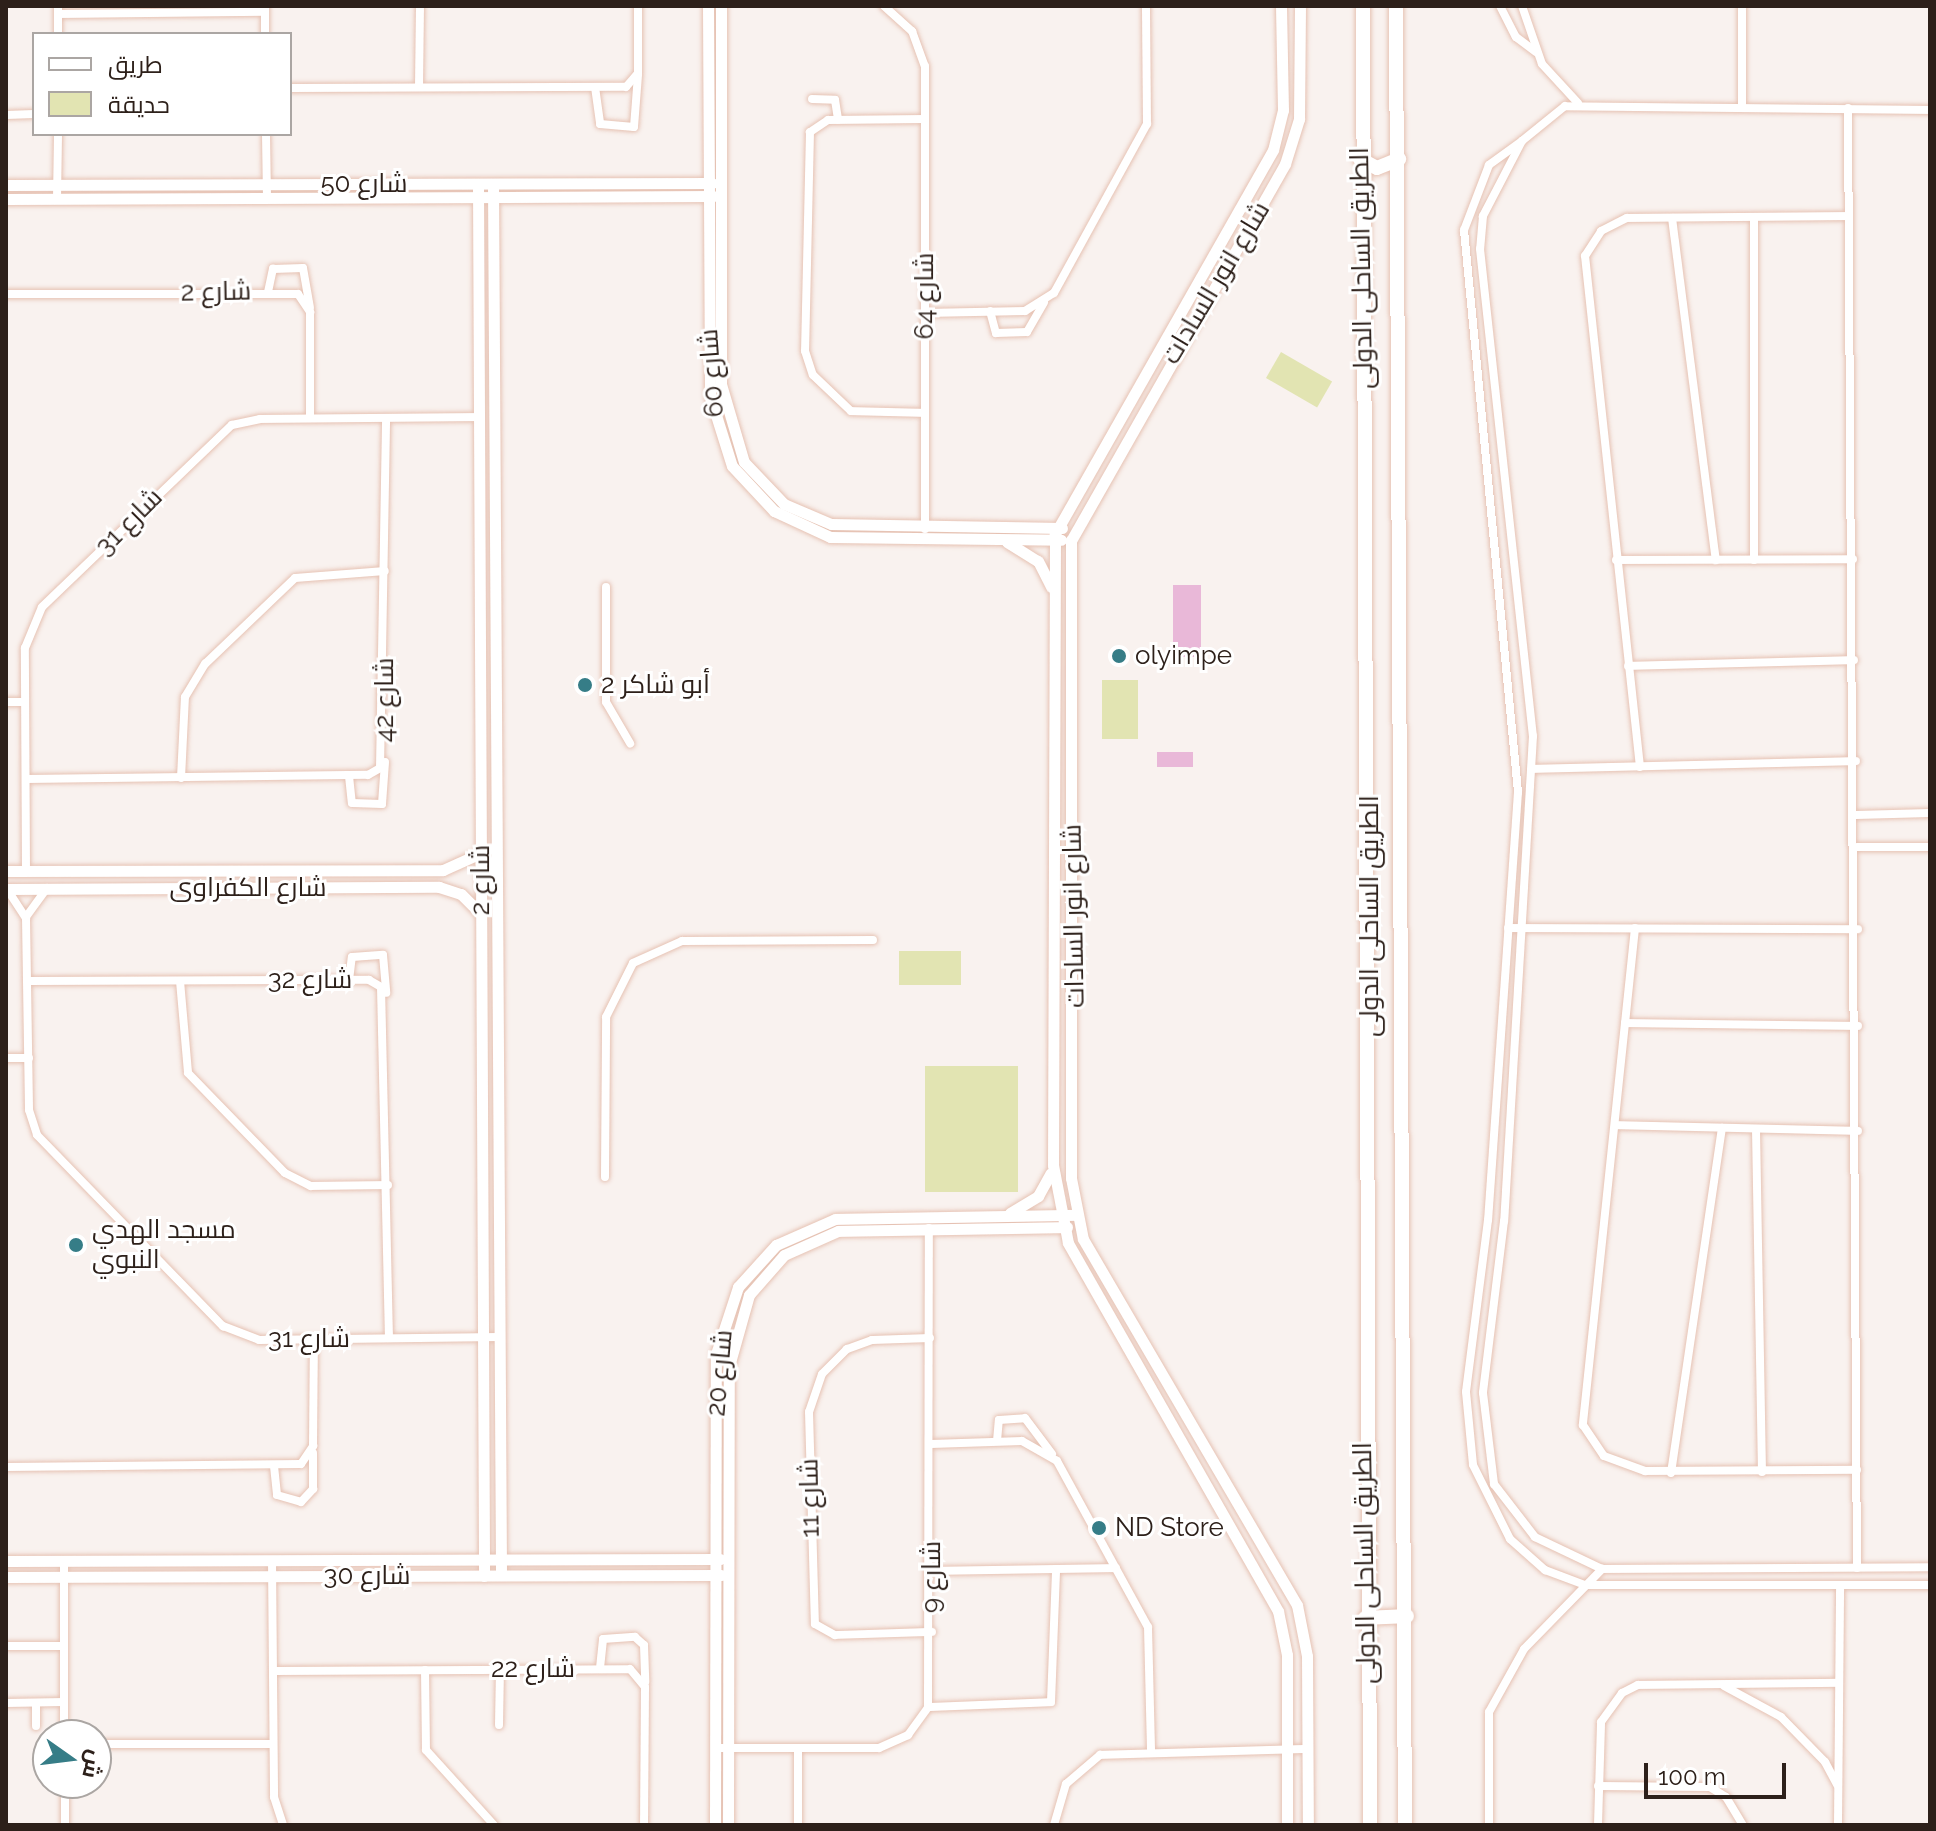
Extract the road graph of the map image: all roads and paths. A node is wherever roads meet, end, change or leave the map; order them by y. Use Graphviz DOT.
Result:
graph roads {
  1 [pos="420,6"];
  2 [pos="638,6"];
  3 [pos="708,6"];
  4 [pos="721,6"];
  5 [pos="884,6"];
  6 [pos="1146,6"];
  7 [pos="1281,6"];
  8 [pos="1300,6"];
  9 [pos="1363,6"];
  10 [pos="1396,6"];
  11 [pos="1500,6"];
  12 [pos="1522,6"];
  13 [pos="1742,6"];
  14 [pos="265,9"];
  15 [pos="58,10"];
  16 [pos="58,32"];
  17 [pos="265,32"];
  18 [pos="1536,52"];
  19 [pos="638,73"];
  20 [pos="419,87"];
  21 [pos="595,87"];
  22 [pos="292,88"];
  23 [pos="812,99"];
  24 [pos="1578,103"];
  25 [pos="1742,106"];
  26 [pos="1848,108"];
  27 [pos="1930,110"];
  28 [pos="32,114"];
  29 [pos="6,115"];
  30 [pos="925,119"];
  31 [pos="838,120"];
  32 [pos="58,136"];
  33 [pos="266,136"];
  34 [pos="1522,141"];
  35 [pos="1360,159"];
  36 [pos="1399,159"];
  37 [pos="1360,181"];
  38 [pos="1399,182"];
  39 [pos="715,183"];
  40 [pos="267,184"];
  41 [pos="478,184"];
  42 [pos="493,184"];
  43 [pos="6,185"];
  44 [pos="57,185"];
  45 [pos="715,196"];
  46 [pos="478,197"];
  47 [pos="493,197"];
  48 [pos="267,198"];
  49 [pos="6,199"];
  50 [pos="57,199"];
  51 [pos="1849,216"];
  52 [pos="1754,217"];
  53 [pos="1672,218"];
  54 [pos="268,292"];
  55 [pos="6,294"];
  56 [pos="1044,303"];
  57 [pos="1179,308"];
  58 [pos="990,311"];
  59 [pos="310,312"];
  60 [pos="925,313"];
  61 [pos="1195,318"];
  62 [pos="495,410"];
  63 [pos="925,413"];
  64 [pos="479,417"];
  65 [pos="310,418"];
  66 [pos="386,418"];
  67 [pos="495,425"];
  68 [pos="925,534"];
  69 [pos="1056,534"];
  70 [pos="1073,534"];
  71 [pos="998,540"];
  72 [pos="1853,559"];
  73 [pos="1616,560"];
  74 [pos="1716,560"];
  75 [pos="1754,560"];
  76 [pos="385,571"];
  77 [pos="606,587"];
  78 [pos="1053,594"];
  79 [pos="1854,660"];
  80 [pos="1628,666"];
  81 [pos="6,702"];
  82 [pos="25,702"];
  83 [pos="480,706"];
  84 [pos="496,706"];
  85 [pos="630,743"];
  86 [pos="385,755"];
  87 [pos="1856,761"];
  88 [pos="1640,767"];
  89 [pos="1532,769"];
  90 [pos="349,776"];
  91 [pos="181,778"];
  92 [pos="26,779"];
  93 [pos="1930,813"];
  94 [pos="1856,815"];
  95 [pos="1857,847"];
  96 [pos="1930,847"];
  97 [pos="481,853"];
  98 [pos="447,869"];
  99 [pos="6,871"];
  100 [pos="26,871"];
  101 [pos="47,888"];
  102 [pos="7,889"];
  103 [pos="448,889"];
  104 [pos="481,914"];
  105 [pos="26,918"];
  106 [pos="1508,928"];
  107 [pos="1523,928"];
  108 [pos="1635,928"];
  109 [pos="1858,929"];
  110 [pos="873,940"];
  111 [pos="349,980"];
  112 [pos="27,981"];
  113 [pos="180,981"];
  114 [pos="386,996"];
  115 [pos="1625,1023"];
  116 [pos="1858,1026"];
  117 [pos="498,1055"];
  118 [pos="481,1056"];
  119 [pos="6,1058"];
  120 [pos="29,1058"];
  121 [pos="1615,1125"];
  122 [pos="1722,1128"];
  123 [pos="1756,1129"];
  124 [pos="1858,1131"];
  125 [pos="1053,1165"];
  126 [pos="605,1177"];
  127 [pos="388,1185"];
  128 [pos="999,1215"];
  129 [pos="1059,1221"];
  130 [pos="1077,1221"];
  131 [pos="929,1222"];
  132 [pos="483,1337"];
  133 [pos="499,1337"];
  134 [pos="389,1338"];
  135 [pos="930,1338"];
  136 [pos="314,1339"];
  137 [pos="1202,1437"];
  138 [pos="997,1441"];
  139 [pos="931,1444"];
  140 [pos="313,1446"];
  141 [pos="1184,1448"];
  142 [pos="1057,1461"];
  143 [pos="274,1466"];
  144 [pos="6,1467"];
  145 [pos="1857,1470"];
  146 [pos="1762,1472"];
  147 [pos="1671,1473"];
  148 [pos="714,1559"];
  149 [pos="729,1559"];
  150 [pos="484,1560"];
  151 [pos="500,1560"];
  152 [pos="6,1561"];
  153 [pos="64,1561"];
  154 [pos="272,1561"];
  155 [pos="1930,1567"];
  156 [pos="1116,1568"];
  157 [pos="1857,1568"];
  158 [pos="1056,1569"];
  159 [pos="1602,1569"];
  160 [pos="932,1571"];
  161 [pos="501,1575"];
  162 [pos="714,1575"];
  163 [pos="729,1575"];
  164 [pos="272,1576"];
  165 [pos="484,1576"];
  166 [pos="6,1577"];
  167 [pos="64,1577"];
  168 [pos="1585,1585"];
  169 [pos="1930,1585"];
  170 [pos="1840,1586"];
  171 [pos="1407,1616"];
  172 [pos="1365,1618"];
  173 [pos="932,1632"];
  174 [pos="6,1646"];
  175 [pos="64,1646"];
  176 [pos="600,1668"];
  177 [pos="500,1669"];
  178 [pos="425,1670"];
  179 [pos="273,1671"];
  180 [pos="1839,1683"];
  181 [pos="1719,1684"];
  182 [pos="645,1687"];
  183 [pos="64,1702"];
  184 [pos="6,1703"];
  185 [pos="36,1703"];
  186 [pos="928,1707"];
  187 [pos="36,1719"];
  188 [pos="64,1719"];
  189 [pos="499,1725"];
  190 [pos="112,1744"];
  191 [pos="273,1744"];
  192 [pos="715,1748"];
  193 [pos="728,1748"];
  194 [pos="798,1749"];
  195 [pos="1308,1749"];
  196 [pos="1287,1750"];
  197 [pos="1151,1752"];
  198 [pos="1598,1786"];
  199 [pos="1838,1788"];
  200 [pos="65,1799"];
  201 [pos="65,1825"];
  202 [pos="283,1825"];
  203 [pos="494,1825"];
  204 [pos="644,1825"];
  205 [pos="715,1825"];
  206 [pos="728,1825"];
  207 [pos="798,1825"];
  208 [pos="1054,1825"];
  209 [pos="1287,1825"];
  210 [pos="1308,1825"];
  211 [pos="1370,1825"];
  212 [pos="1405,1825"];
  213 [pos="1489,1825"];
  214 [pos="1598,1825"];
  215 [pos="1743,1825"];
  216 [pos="1838,1825"];
  1 -- 20 [label="street"];
  2 -- 19 [label="street"];
  3 -- 39 [label="street, شارع 60"];
  4 -- 39 [label="street, شارع 60"];
  5 -- 30 [label="street, شارع 64"];
  6 -- 56 [label="street"];
  7 -- 57 [label="street, شارع انور السادات"];
  8 -- 61 [label="street, شارع انور السادات"];
  9 -- 35 [label="highway, الطريق الساحلى الدولى"];
  10 -- 36 [label="highway, الطريق الساحلى الدولى"];
  11 -- 18 [label="street"];
  12 -- 18 [label="street"];
  13 -- 25 [label="street"];
  14 -- 15 [label="street"];
  14 -- 17 [label="street"];
  15 -- 16 [label="street"];
  18 -- 24 [label="street"];
  19 -- 21 [label="street"];
  19 -- 21 [label="street"];
  20 -- 21 [label="street"];
  20 -- 22 [label="street"];
  23 -- 31 [label="street"];
  24 -- 25 [label="street"];
  24 -- 34 [label="street"];
  25 -- 26 [label="street"];
  26 -- 27 [label="street"];
  26 -- 51 [label="street"];
  28 -- 29 [label="street"];
  30 -- 31 [label="street"];
  30 -- 60 [label="street, شارع 64"];
  31 -- 63 [label="street"];
  32 -- 44 [label="street"];
  33 -- 40 [label="street"];
  34 -- 89 [label="street"];
  34 -- 106 [label="street"];
  35 -- 36 [label="highway"];
  35 -- 37 [label="highway, الطريق الساحلى الدولى"];
  36 -- 38 [label="highway, الطريق الساحلى الدولى"];
  37 -- 38 [label="highway"];
  37 -- 172 [label="highway, الطريق الساحلى الدولى"];
  38 -- 171 [label="highway, الطريق الساحلى الدولى"];
  39 -- 42 [label="street, شارع 50"];
  39 -- 45 [label="street, شارع 60"];
  40 -- 41 [label="street, شارع 50"];
  40 -- 44 [label="street, شارع 50"];
  40 -- 48 [label="street"];
  41 -- 42 [label="street, شارع 50"];
  41 -- 46 [label="street, شارع 2"];
  42 -- 47 [label="street, شارع 2"];
  43 -- 44 [label="street, شارع 50"];
  44 -- 50 [label="street"];
  45 -- 47 [label="street, شارع 50"];
  45 -- 68 [label="street, شارع 60"];
  46 -- 47 [label="street, شارع 50"];
  46 -- 48 [label="street, شارع 50"];
  46 -- 64 [label="street, شارع 2"];
  47 -- 62 [label="street, شارع 2"];
  48 -- 50 [label="street, شارع 50"];
  49 -- 50 [label="street, شارع 50"];
  51 -- 52 [label="street"];
  51 -- 72 [label="street"];
  52 -- 53 [label="street"];
  52 -- 75 [label="street"];
  53 -- 73 [label="street"];
  53 -- 74 [label="street"];
  54 -- 55 [label="street, شارع 2"];
  54 -- 59 [label="street, شارع 2"];
  54 -- 59 [label="street"];
  56 -- 58 [label="street"];
  56 -- 58 [label="street"];
  57 -- 61 [label="street"];
  57 -- 69 [label="street, شارع انور السادات"];
  58 -- 60 [label="street"];
  59 -- 65 [label="street"];
  60 -- 63 [label="street, شارع 64"];
  61 -- 70 [label="street, شارع انور السادات"];
  62 -- 64 [label="street"];
  62 -- 67 [label="street, شارع 2"];
  63 -- 68 [label="street, شارع 64"];
  64 -- 66 [label="street, شارع 31"];
  64 -- 67 [label="street"];
  64 -- 83 [label="street, شارع 2"];
  65 -- 66 [label="street, شارع 31"];
  65 -- 82 [label="street, شارع 31"];
  66 -- 76 [label="street, شارع 42"];
  67 -- 84 [label="street, شارع 2"];
  68 -- 69 [label="street, شارع 60"];
  68 -- 71 [label="street, شارع 60"];
  69 -- 70 [label="street, شارع 60"];
  69 -- 71 [label="street, شارع 60"];
  69 -- 78 [label="street, شارع انور السادات"];
  70 -- 130 [label="street, شارع انور السادات"];
  71 -- 78 [label="street"];
  72 -- 75 [label="street"];
  72 -- 79 [label="street"];
  73 -- 74 [label="street"];
  73 -- 80 [label="street"];
  74 -- 75 [label="street"];
  76 -- 86 [label="street, شارع 42"];
  76 -- 91 [label="street"];
  77 -- 85 [label="street"];
  78 -- 125 [label="street, شارع انور السادات"];
  79 -- 80 [label="street"];
  79 -- 87 [label="street"];
  80 -- 88 [label="street"];
  81 -- 82 [label="street"];
  82 -- 92 [label="street, شارع 31"];
  83 -- 84 [label="street"];
  83 -- 97 [label="street, شارع 2"];
  84 -- 117 [label="street, شارع 2"];
  86 -- 90 [label="street, شارع 42"];
  86 -- 90 [label="street"];
  87 -- 88 [label="street"];
  87 -- 94 [label="street"];
  88 -- 89 [label="street"];
  89 -- 107 [label="street"];
  90 -- 91 [label="street, شارع 42"];
  91 -- 92 [label="street, شارع 42"];
  92 -- 100 [label="street, شارع 31"];
  93 -- 94 [label="street"];
  94 -- 95 [label="street"];
  95 -- 96 [label="street"];
  95 -- 109 [label="street"];
  97 -- 98 [label="street, شارع الكفراوى"];
  97 -- 104 [label="street, شارع 2"];
  98 -- 100 [label="street, شارع الكفراوى"];
  98 -- 103 [label="street"];
  99 -- 100 [label="street, شارع الكفراوى"];
  101 -- 102 [label="street, شارع الكفراوى"];
  101 -- 103 [label="street, شارع الكفراوى"];
  101 -- 105 [label="street"];
  102 -- 105 [label="street"];
  103 -- 104 [label="street"];
  104 -- 118 [label="street, شارع 2"];
  105 -- 112 [label="street, شارع 31"];
  106 -- 107 [label="street"];
  106 -- 168 [label="street"];
  107 -- 108 [label="street"];
  107 -- 159 [label="street"];
  108 -- 109 [label="street"];
  108 -- 115 [label="street"];
  109 -- 116 [label="street"];
  110 -- 126 [label="street"];
  111 -- 113 [label="street, شارع 32"];
  111 -- 114 [label="street, شارع 32"];
  111 -- 114 [label="street"];
  112 -- 113 [label="street, شارع 32"];
  112 -- 120 [label="street, شارع 31"];
  113 -- 127 [label="street"];
  114 -- 127 [label="street, شارع 32"];
  115 -- 116 [label="street"];
  115 -- 121 [label="street"];
  116 -- 124 [label="street"];
  117 -- 118 [label="street"];
  117 -- 133 [label="street, شارع 2"];
  118 -- 132 [label="street, شارع 2"];
  119 -- 120 [label="street"];
  120 -- 136 [label="street, شارع 31"];
  121 -- 122 [label="street"];
  121 -- 147 [label="street"];
  122 -- 123 [label="street"];
  122 -- 147 [label="street"];
  123 -- 124 [label="street"];
  123 -- 146 [label="street"];
  124 -- 145 [label="street"];
  125 -- 128 [label="street"];
  125 -- 129 [label="street, شارع انور السادات"];
  127 -- 134 [label="street, شارع 32"];
  128 -- 129 [label="street, شارع 20"];
  128 -- 131 [label="street, شارع 20"];
  129 -- 130 [label="street, شارع 20"];
  129 -- 131 [label="street, شارع 20"];
  129 -- 141 [label="street, شارع انور السادات"];
  130 -- 137 [label="street"];
  131 -- 135 [label="street, شارع 9"];
  131 -- 148 [label="street, شارع 20"];
  131 -- 149 [label="street, شارع 20"];
  132 -- 133 [label="street, شارع 31"];
  132 -- 134 [label="street, شارع 31"];
  132 -- 150 [label="street, شارع 2"];
  133 -- 151 [label="street, شارع 2"];
  134 -- 136 [label="street, شارع 31"];
  135 -- 139 [label="street, شارع 9"];
  135 -- 173 [label="street, شارع 11"];
  136 -- 140 [label="street"];
  137 -- 141 [label="street"];
  137 -- 195 [label="street"];
  138 -- 139 [label="street"];
  138 -- 142 [label="street"];
  138 -- 142 [label="street"];
  139 -- 160 [label="street, شارع 9"];
  140 -- 143 [label="street"];
  140 -- 143 [label="street"];
  141 -- 196 [label="street, شارع انور السادات"];
  142 -- 156 [label="street"];
  143 -- 144 [label="street"];
  145 -- 146 [label="street"];
  145 -- 157 [label="street"];
  146 -- 147 [label="street"];
  148 -- 149 [label="street, شارع 30"];
  148 -- 151 [label="street, شارع 30"];
  148 -- 162 [label="street, شارع 20"];
  149 -- 163 [label="street, شارع 20"];
  150 -- 151 [label="street, شارع 30"];
  150 -- 154 [label="street, شارع 30"];
  150 -- 165 [label="street, شارع 2"];
  151 -- 161 [label="street, شارع 2"];
  152 -- 153 [label="street, شارع 30"];
  153 -- 154 [label="street, شارع 30"];
  153 -- 167 [label="street"];
  154 -- 164 [label="street"];
  155 -- 157 [label="street"];
  156 -- 158 [label="street"];
  156 -- 197 [label="street"];
  157 -- 159 [label="street"];
  158 -- 160 [label="street"];
  158 -- 186 [label="street"];
  159 -- 168 [label="street"];
  160 -- 173 [label="street, شارع 9"];
  161 -- 162 [label="street, شارع 30"];
  161 -- 165 [label="street, شارع 30"];
  162 -- 163 [label="street, شارع 30"];
  162 -- 192 [label="street, شارع 20"];
  163 -- 193 [label="street, شارع 20"];
  164 -- 165 [label="street, شارع 30"];
  164 -- 167 [label="street, شارع 30"];
  164 -- 179 [label="street"];
  166 -- 167 [label="street, شارع 30"];
  167 -- 175 [label="street"];
  168 -- 170 [label="street"];
  168 -- 213 [label="street"];
  169 -- 170 [label="street"];
  170 -- 180 [label="street"];
  171 -- 172 [label="highway"];
  171 -- 212 [label="highway, الطريق الساحلى الدولى"];
  172 -- 211 [label="highway, الطريق الساحلى الدولى"];
  173 -- 186 [label="street, شارع 9"];
  174 -- 175 [label="street"];
  175 -- 183 [label="street"];
  176 -- 177 [label="street, شارع 22"];
  176 -- 182 [label="street, شارع 22"];
  176 -- 182 [label="street"];
  177 -- 178 [label="street, شارع 22"];
  177 -- 189 [label="street"];
  178 -- 179 [label="street, شارع 22"];
  178 -- 203 [label="street"];
  179 -- 191 [label="street"];
  180 -- 181 [label="street"];
  180 -- 199 [label="street"];
  181 -- 198 [label="street"];
  181 -- 199 [label="street"];
  182 -- 204 [label="street"];
  183 -- 185 [label="street"];
  183 -- 188 [label="street"];
  184 -- 185 [label="street"];
  185 -- 187 [label="street"];
  186 -- 194 [label="street"];
  190 -- 191 [label="street"];
  191 -- 202 [label="street"];
  192 -- 193 [label="street"];
  192 -- 205 [label="street, شارع 20"];
  193 -- 194 [label="street"];
  193 -- 206 [label="street, شارع 20"];
  194 -- 207 [label="street"];
  195 -- 196 [label="street"];
  195 -- 210 [label="street"];
  196 -- 197 [label="street"];
  196 -- 209 [label="street, شارع انور السادات"];
  197 -- 208 [label="street"];
  198 -- 214 [label="street"];
  198 -- 215 [label="street"];
  199 -- 216 [label="street"];
  200 -- 201 [label="street"];
}
